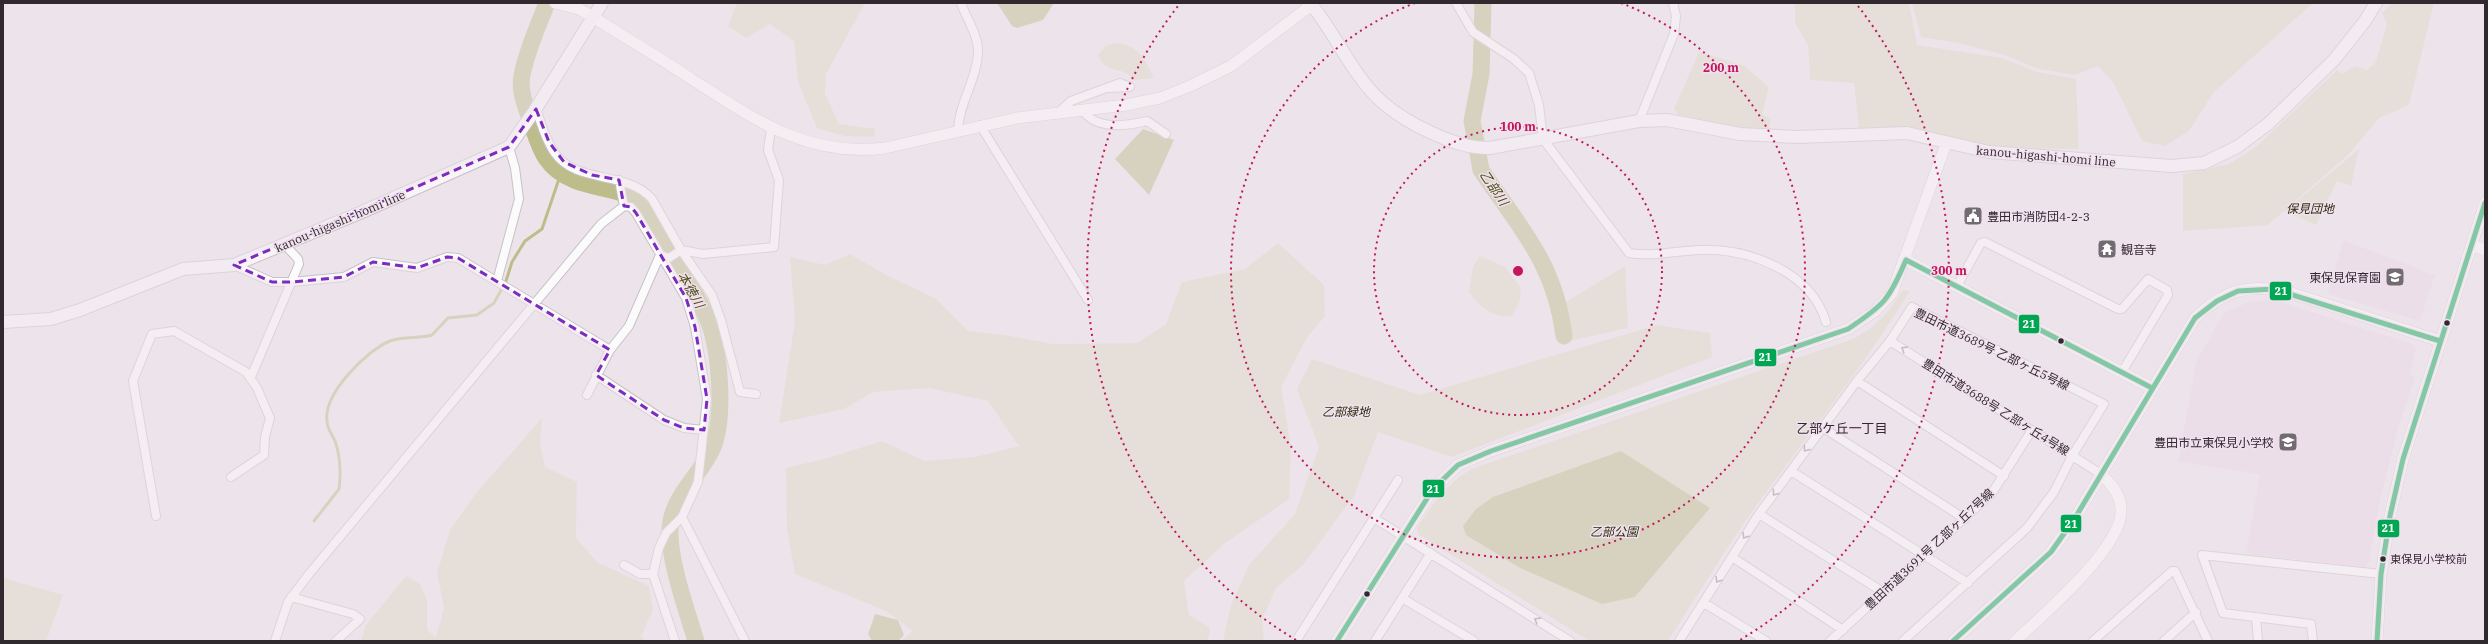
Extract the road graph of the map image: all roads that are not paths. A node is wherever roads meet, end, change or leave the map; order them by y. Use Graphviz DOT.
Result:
graph roads {
  1 [pos="602,3"];
  2 [pos="961,3"];
  3 [pos="1456,3"];
  4 [pos="1673,3"];
  5 [pos="2376,3"];
  6 [pos="559,4"];
  7 [pos="1312,4"];
  8 [pos="593,17"];
  9 [pos="1108,88"];
  10 [pos="1083,111"];
  11 [pos="1059,112"];
  12 [pos="532,114"];
  13 [pos="1639,121"];
  14 [pos="980,126"];
  15 [pos="771,128"];
  16 [pos="958,130"];
  17 [pos="1166,134"];
  18 [pos="1543,139"];
  19 [pos="1946,144"];
  20 [pos="509,147"];
  21 [pos="619,180"];
  22 [pos="2485,203"];
  23 [pos="624,206"];
  24 [pos="284,245"];
  25 [pos="2472,245"];
  26 [pos="681,250"];
  27 [pos="2485,250"];
  28 [pos="660,255"];
  29 [pos="1906,260"];
  30 [pos="234,265"];
  31 [pos="497,281"];
  32 [pos="292,282"];
  33 [pos="1957,286"];
  34 [pos="1088,300"];
  35 [pos="533,303"];
  36 [pos="3,322"];
  37 [pos="1826,322"];
  38 [pos="1890,341"];
  39 [pos="2440,341"];
  40 [pos="610,350"];
  41 [pos="2122,372"];
  42 [pos="596,375"];
  43 [pos="251,377"];
  44 [pos="1857,381"];
  45 [pos="2152,388"];
  46 [pos="756,394"];
  47 [pos="587,395"];
  48 [pos="1822,427"];
  49 [pos="2032,430"];
  50 [pos="704,432"];
  51 [pos="2072,456"];
  52 [pos="1791,471"];
  53 [pos="2101,474"];
  54 [pos="2004,476"];
  55 [pos="231,477"];
  56 [pos="1398,480"];
  57 [pos="1759,514"];
  58 [pos="156,516"];
  59 [pos="682,517"];
  60 [pos="1374,518"];
  61 [pos="1965,519"];
  62 [pos="1403,535"];
  63 [pos="1431,553"];
  64 [pos="1926,555"];
  65 [pos="1732,557"];
  66 [pos="624,565"];
  67 [pos="653,574"];
  68 [pos="2381,574"];
  69 [pos="1968,583"];
  70 [pos="1883,592"];
  71 [pos="291,597"];
  72 [pos="1402,598"];
  73 [pos="1704,603"];
  74 [pos="2196,612"];
  75 [pos="2256,618"];
  76 [pos="1843,630"];
  77 [pos="274,641"];
  78 [pos="336,641"];
  79 [pos="675,641"];
  80 [pos="745,641"];
  81 [pos="1296,641"];
  82 [pos="1337,641"];
  83 [pos="1375,641"];
  84 [pos="1474,641"];
  85 [pos="1570,641"];
  86 [pos="1679,641"];
  87 [pos="1766,641"];
  88 [pos="1830,641"];
  89 [pos="1903,641"];
  90 [pos="1953,641"];
  91 [pos="2015,641"];
  92 [pos="2093,641"];
  93 [pos="2164,641"];
  94 [pos="2208,641"];
  95 [pos="2258,641"];
  96 [pos="2313,641"];
  97 [pos="2377,641"];
  1 -- 8 [label="main road"];
  2 -- 16 [label="street"];
  3 -- 18 [label="street"];
  4 -- 13 [label="street"];
  5 -- 19 [label="main road, kanou-higashi-homi line"];
  6 -- 8 [label="street"];
  7 -- 10 [label="street"];
  7 -- 18 [label="main road, kanou-higashi-homi line"];
  8 -- 12 [label="main road"];
  8 -- 15 [label="street"];
  9 -- 11 [label="street"];
  10 -- 11 [label="street"];
  10 -- 17 [label="street"];
  11 -- 14 [label="street"];
  12 -- 20 [label="main road"];
  12 -- 21 [label="street"];
  13 -- 18 [label="main road, kanou-higashi-homi line"];
  13 -- 19 [label="main road, kanou-higashi-homi line"];
  14 -- 16 [label="street"];
  14 -- 34 [label="street"];
  15 -- 16 [label="street"];
  15 -- 26 [label="street"];
  18 -- 37 [label="street"];
  19 -- 29 [label="street"];
  20 -- 24 [label="main road, kanou-higashi-homi line"];
  20 -- 31 [label="street"];
  21 -- 23 [label="street"];
  21 -- 26 [label="street"];
  22 -- 25 [label="street"];
  23 -- 28 [label="street"];
  23 -- 35 [label="street"];
  24 -- 30 [label="main road, kanou-higashi-homi line"];
  24 -- 32 [label="street"];
  25 -- 27 [label="street"];
  25 -- 39 [label="street"];
  26 -- 28 [label="street"];
  26 -- 46 [label="street"];
  28 -- 40 [label="street"];
  28 -- 50 [label="street"];
  29 -- 33 [label="street"];
  29 -- 62 [label="street"];
  30 -- 32 [label="street"];
  30 -- 36 [label="main road, kanou-higashi-homi line"];
  31 -- 32 [label="street"];
  31 -- 35 [label="street"];
  32 -- 43 [label="street"];
  33 -- 41 [label="street"];
  33 -- 41 [label="street"];
  35 -- 40 [label="street"];
  35 -- 71 [label="street"];
  38 -- 44 [label="street, 豊田市道3689号 乙部ヶ丘5号線"];
  49 -- 38 [label="street, 豊田市道3688号 乙部ヶ丘4号線, one-way"];
  38 -- 51 [label="street, 豊田市道3689号 乙部ヶ丘5号線"];
  39 -- 45 [label="street"];
  39 -- 68 [label="street"];
  40 -- 42 [label="street"];
  41 -- 45 [label="street"];
  42 -- 47 [label="street"];
  42 -- 50 [label="street"];
  43 -- 55 [label="street"];
  43 -- 58 [label="street"];
  44 -- 48 [label="street, 豊田市道3689号 乙部ヶ丘5号線"];
  44 -- 54 [label="street"];
  45 -- 53 [label="street"];
  48 -- 52 [label="street, 豊田市道3689号 乙部ヶ丘5号線, one-way"];
  48 -- 61 [label="street"];
  49 -- 51 [label="street, 豊田市道3688号 乙部ヶ丘4号線"];
  49 -- 54 [label="street, 豊田市道3691号 乙部ヶ丘7号線"];
  50 -- 59 [label="street"];
  51 -- 53 [label="street, 豊田市道3688号 乙部ヶ丘4号線"];
  51 -- 69 [label="street"];
  52 -- 57 [label="street, 豊田市道3689号 乙部ヶ丘5号線, one-way"];
  52 -- 64 [label="street"];
  53 -- 90 [label="street"];
  53 -- 91 [label="street"];
  54 -- 61 [label="street, 豊田市道3691号 乙部ヶ丘7号線"];
  56 -- 60 [label="street"];
  57 -- 65 [label="street, 豊田市道3689号 乙部ヶ丘5号線, one-way"];
  57 -- 70 [label="street"];
  59 -- 67 [label="street"];
  59 -- 80 [label="street"];
  60 -- 62 [label="street"];
  60 -- 81 [label="street"];
  61 -- 64 [label="street, 豊田市道3691号 乙部ヶ丘7号線"];
  62 -- 63 [label="street"];
  62 -- 82 [label="street"];
  63 -- 72 [label="street"];
  85 -- 63 [label="street, one-way"];
  64 -- 69 [label="street"];
  64 -- 70 [label="street, 豊田市道3691号 乙部ヶ丘7号線"];
  65 -- 73 [label="street, 豊田市道3689号 乙部ヶ丘5号線, one-way"];
  65 -- 76 [label="street"];
  66 -- 67 [label="street"];
  67 -- 79 [label="street"];
  68 -- 75 [label="street"];
  68 -- 97 [label="street"];
  69 -- 89 [label="street"];
  70 -- 76 [label="street, 豊田市道3691号 乙部ヶ丘7号線"];
  71 -- 77 [label="street"];
  71 -- 78 [label="street"];
  72 -- 83 [label="street"];
  72 -- 84 [label="street"];
  73 -- 86 [label="street"];
  73 -- 87 [label="street"];
  74 -- 92 [label="street"];
  74 -- 93 [label="street"];
  74 -- 94 [label="street"];
  75 -- 95 [label="street"];
  75 -- 96 [label="street"];
  76 -- 88 [label="street, 豊田市道3691号 乙部ヶ丘7号線"];
}
